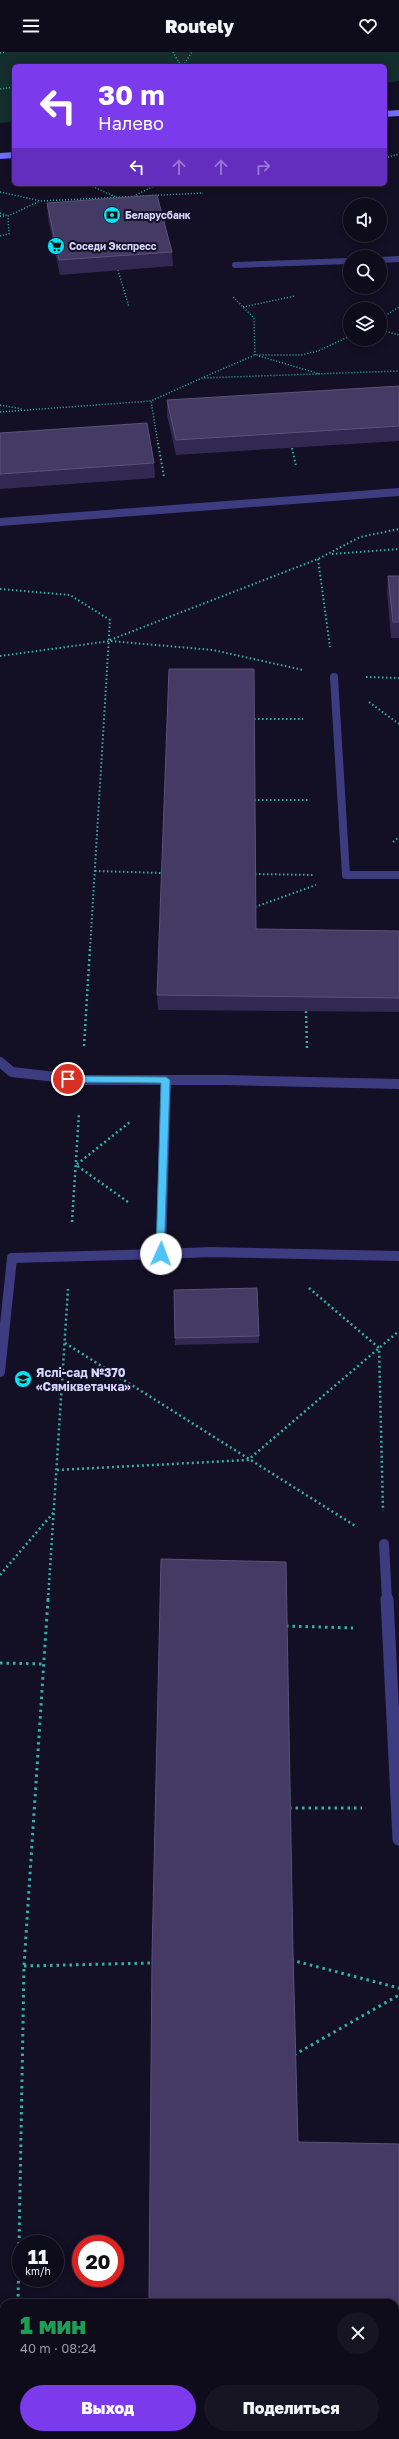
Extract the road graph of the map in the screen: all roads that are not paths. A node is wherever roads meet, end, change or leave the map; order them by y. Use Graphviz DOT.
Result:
graph roads {
  1 [pos="399,113"];
  2 [pos="387,114"];
  3 [pos="12,155"];
  4 [pos="0,156"];
  5 [pos="399,259"];
  6 [pos="387,260"];
  7 [pos="343,261"];
  8 [pos="235,265"];
  9 [pos="399,492"];
  10 [pos="0,522"];
  11 [pos="334,677"];
  12 [pos="399,875"];
  13 [pos="0,1062"];
  14 [pos="166,1080"];
  15 [pos="399,1084"];
  16 [pos="161,1254"];
  17 [pos="399,1256"];
  18 [pos="0,1372"];
  19 [pos="384,1544"];
  20 [pos="399,1839"];
  1 -- 2 [label="main road"];
  3 -- 4 [label="main road"];
  5 -- 6 [label="lane"];
  7 -- 8 [label="lane"];
  9 -- 10 [label="lane"];
  11 -- 12 [label="lane"];
  13 -- 14 [label="lane"];
  14 -- 15 [label="lane"];
  14 -- 16 [label="lane"];
  16 -- 17 [label="lane"];
  16 -- 18 [label="lane"];
  19 -- 20 [label="lane"];
}
